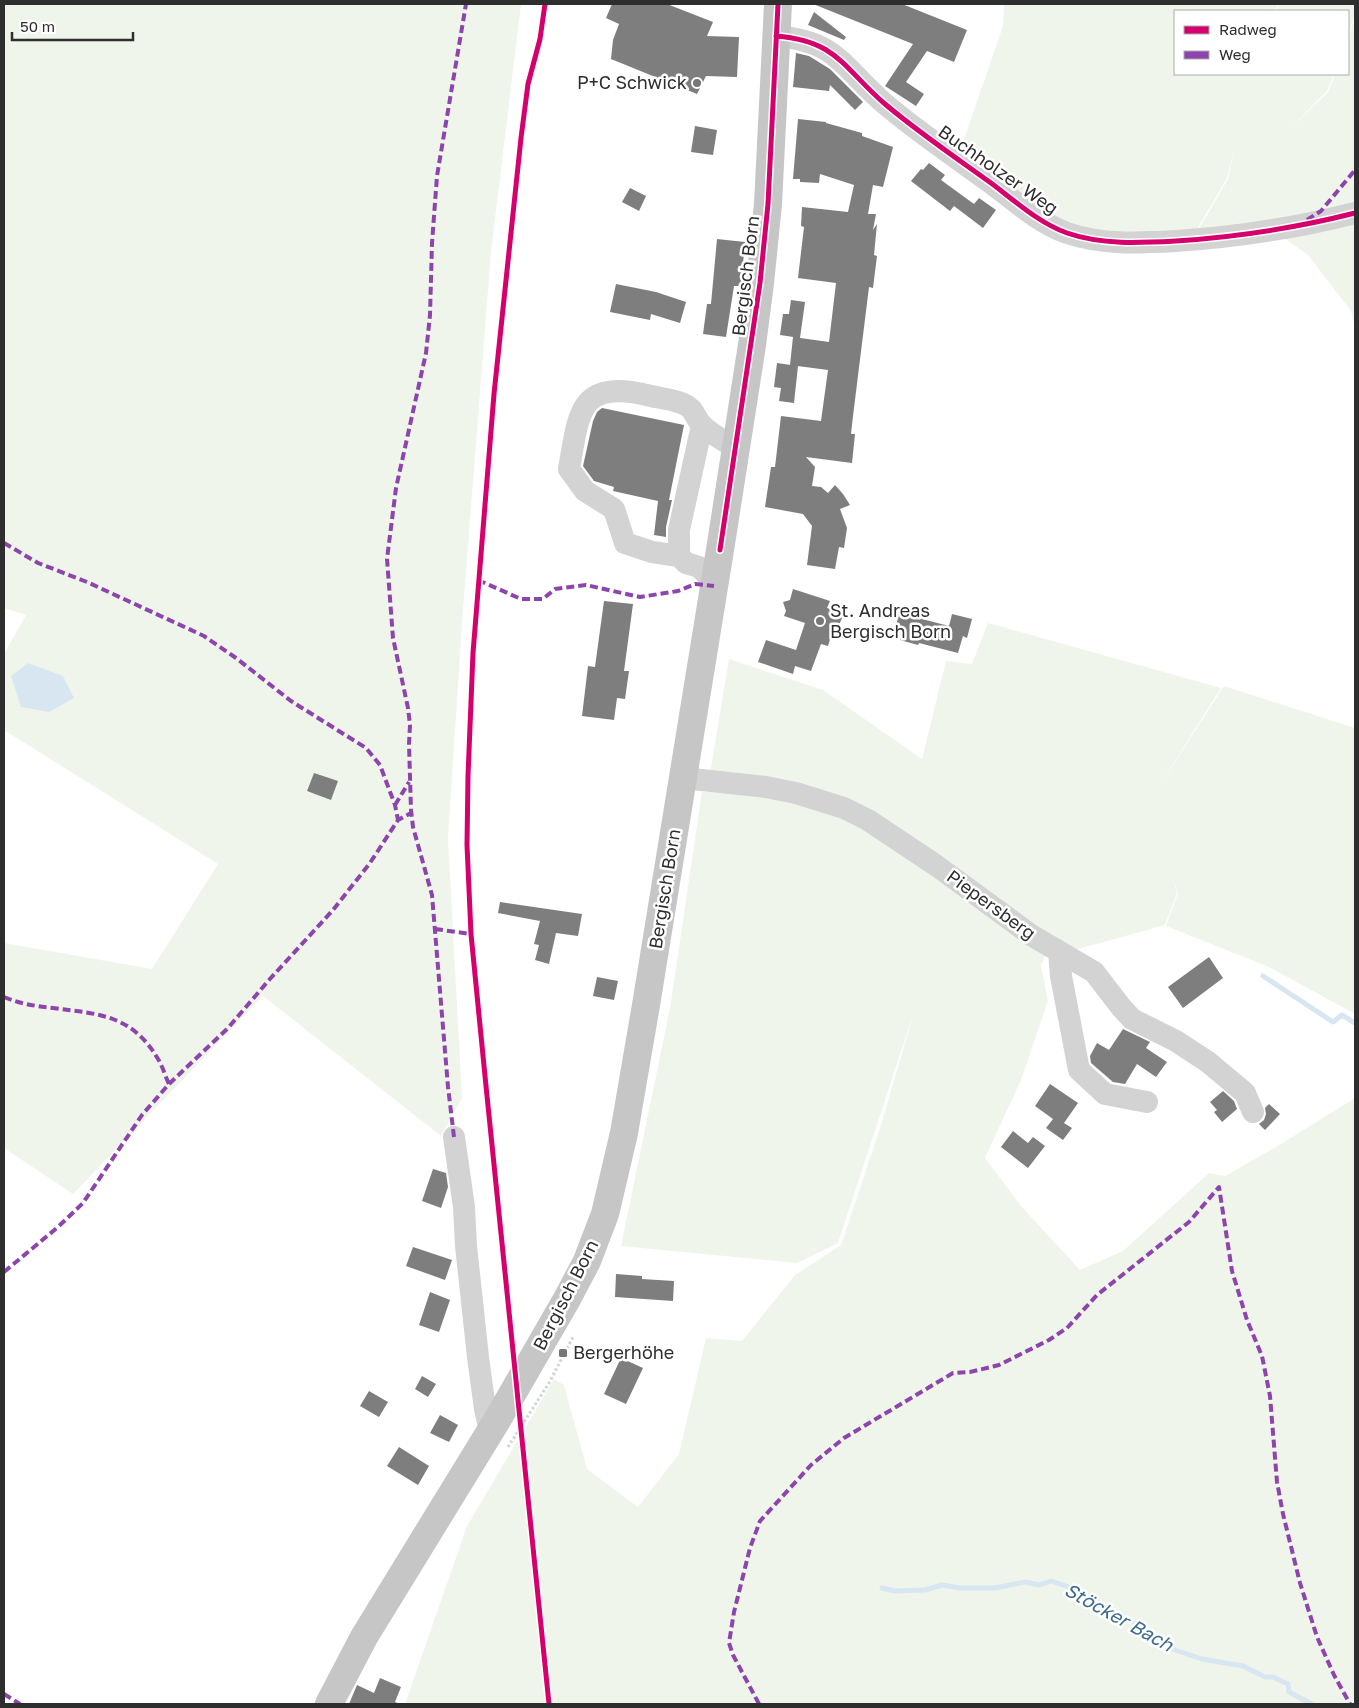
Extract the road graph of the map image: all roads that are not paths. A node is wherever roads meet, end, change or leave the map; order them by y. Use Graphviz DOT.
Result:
graph roads {
  1 [pos="778,4"];
  2 [pos="776,36"];
  3 [pos="1355,213"];
  4 [pos="702,424"];
  5 [pos="736,448"];
  6 [pos="679,556"];
  7 [pos="715,583"];
  8 [pos="683,778"];
  9 [pos="1059,952"];
  10 [pos="1147,1102"];
  11 [pos="1253,1112"];
  12 [pos="454,1137"];
  13 [pos="496,1436"];
  14 [pos="329,1704"];
  1 -- 2 [label="main road, Bergisch Born"];
  2 -- 3 [label="street, Buchholzer Weg"];
  2 -- 5 [label="main road, Bergisch Born"];
  4 -- 5 [label="street"];
  4 -- 6 [label="street"];
  4 -- 6 [label="street"];
  5 -- 7 [label="main road, Bergisch Born"];
  6 -- 7 [label="street"];
  7 -- 8 [label="main road, Bergisch Born"];
  8 -- 9 [label="street, Piepersberg"];
  8 -- 13 [label="main road, Bergisch Born"];
  9 -- 10 [label="street"];
  9 -- 11 [label="street, Piepersberg"];
  12 -- 13 [label="street"];
  13 -- 14 [label="main road, Bergisch Born"];
}
